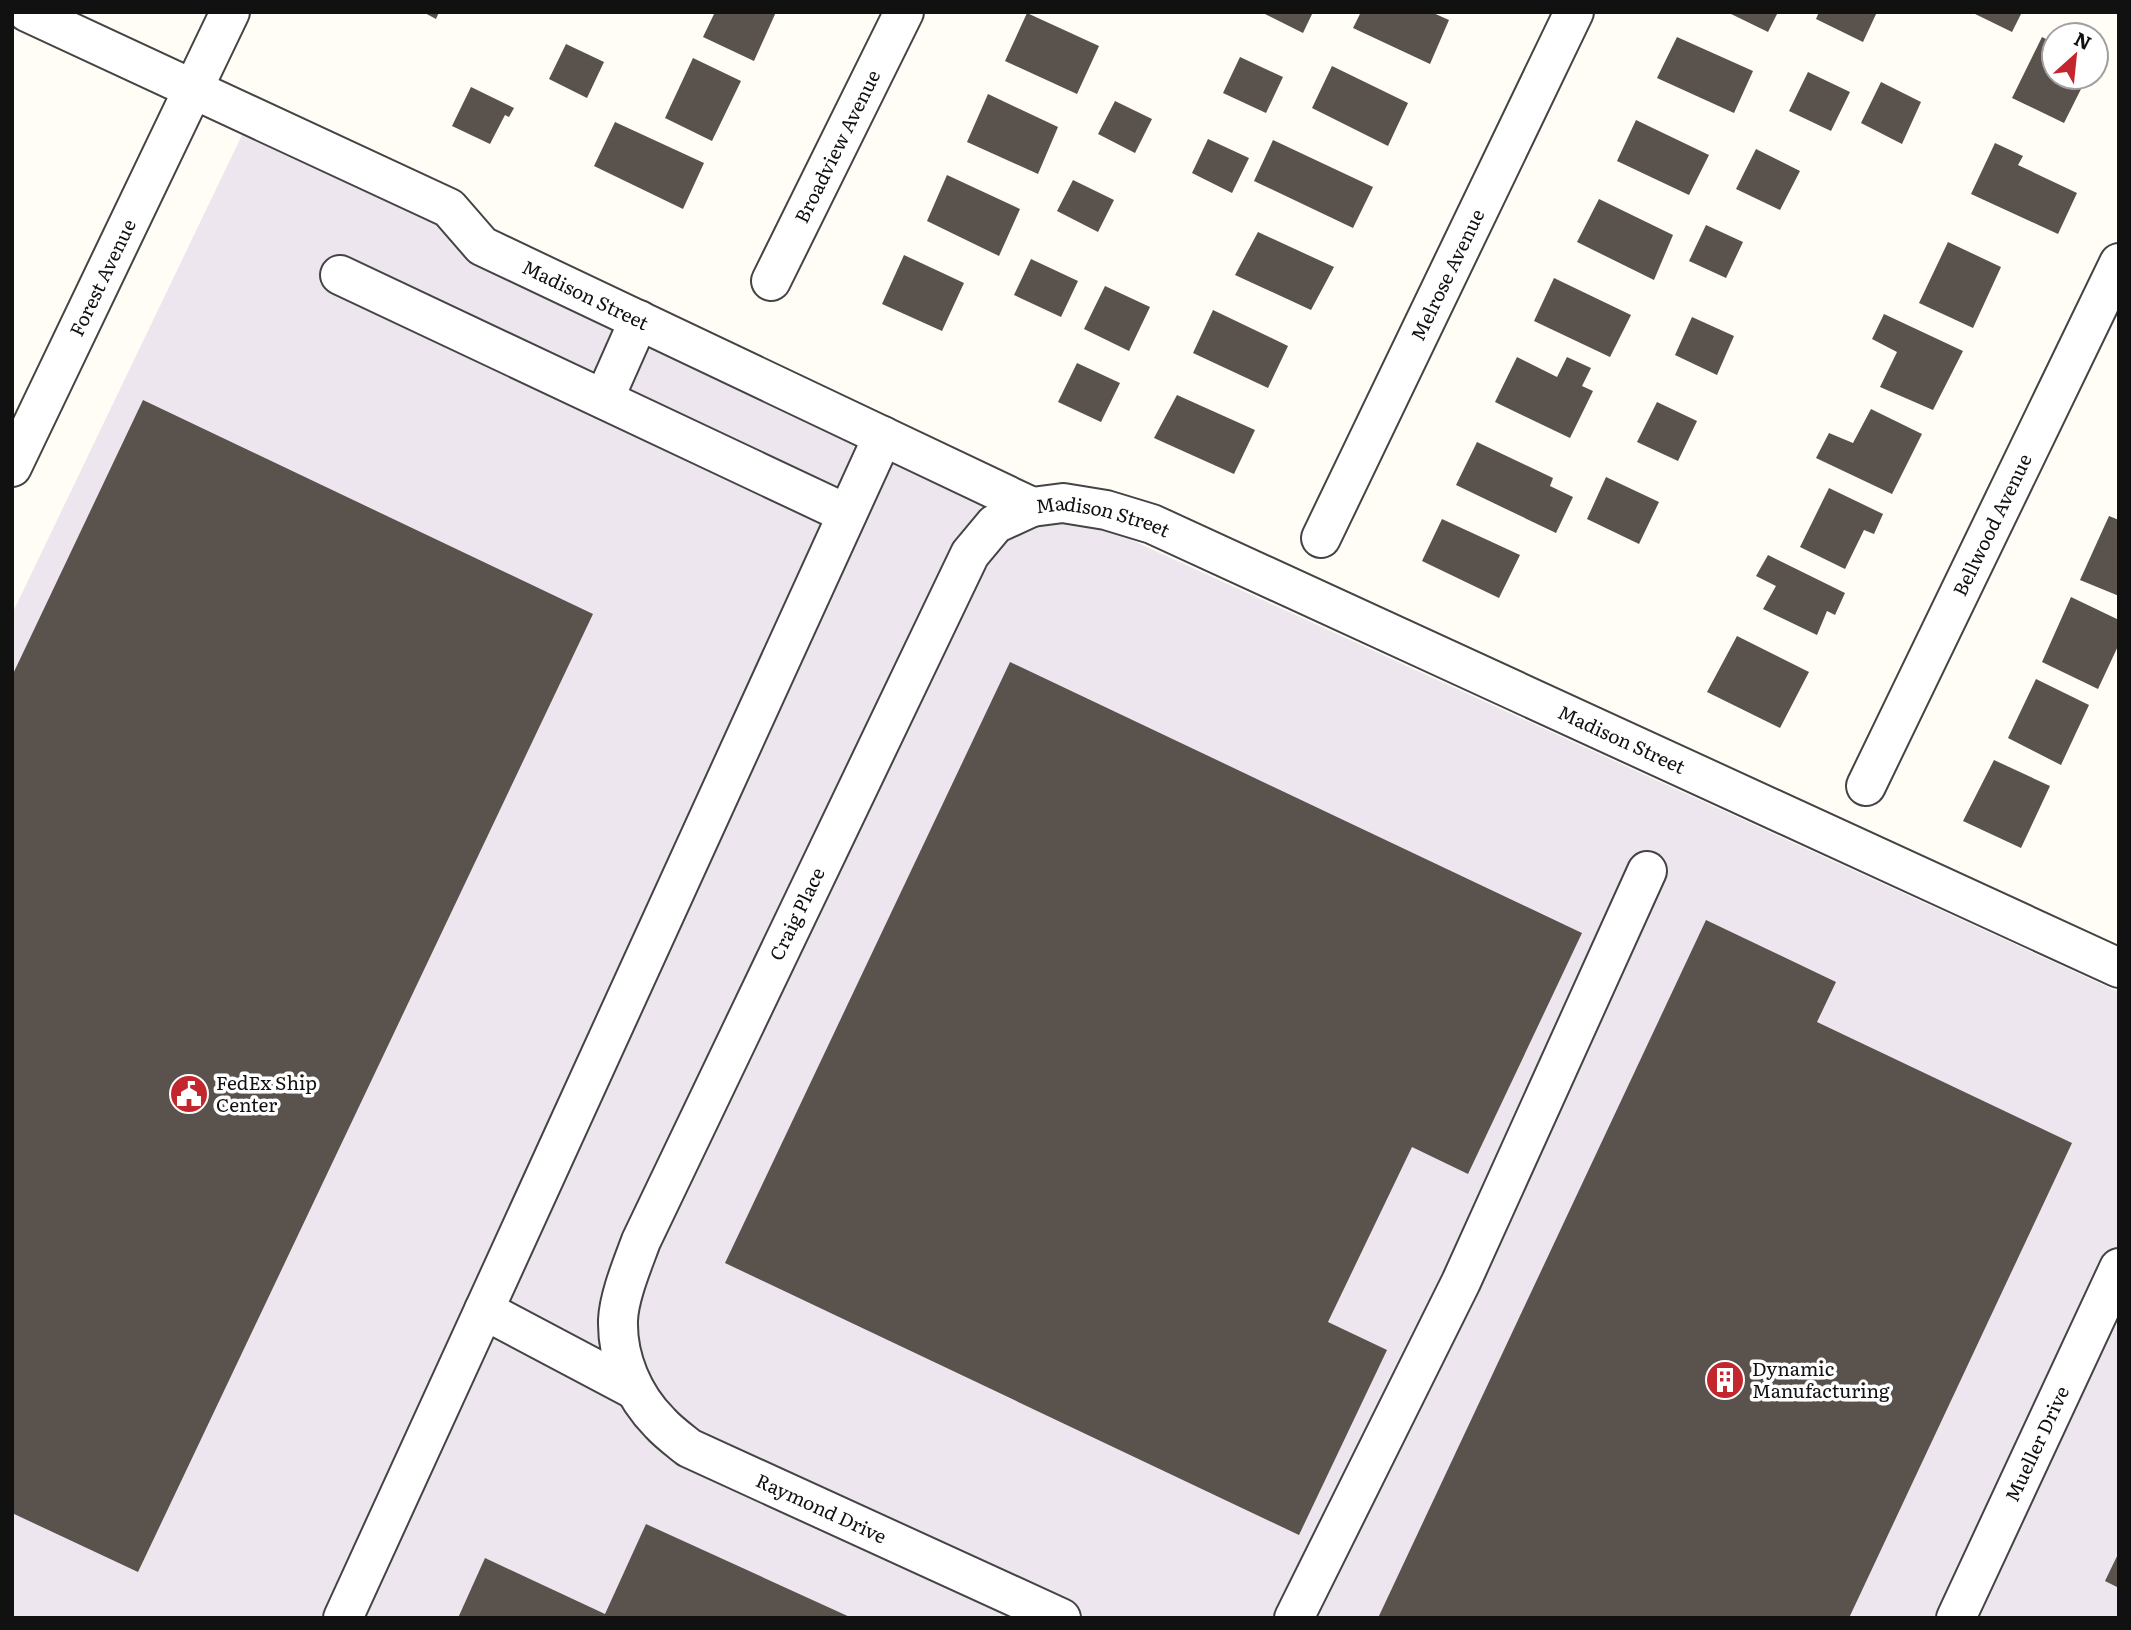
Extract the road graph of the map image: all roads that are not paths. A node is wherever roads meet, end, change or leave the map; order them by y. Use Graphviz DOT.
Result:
graph roads {
  1 [pos="27,12"];
  2 [pos="230,12"];
  3 [pos="904,12"];
  4 [pos="1574,12"];
  5 [pos="192,89"];
  6 [pos="2119,263"];
  7 [pos="340,275"];
  8 [pos="771,281"];
  9 [pos="639,320"];
  10 [pos="604,400"];
  11 [pos="883,436"];
  12 [pos="12,467"];
  13 [pos="1032,507"];
  14 [pos="847,514"];
  15 [pos="1321,538"];
  16 [pos="1866,786"];
  17 [pos="1647,871"];
  18 [pos="2119,968"];
  19 [pos="2119,1268"];
  20 [pos="484,1310"];
  21 [pos="620,1355"];
  22 [pos="635,1390"];
  23 [pos="343,1618"];
  24 [pos="1061,1618"];
  25 [pos="1294,1618"];
  26 [pos="1956,1618"];
  1 -- 5 [label="street, Madison Street"];
  2 -- 5 [label="street, Forest Avenue"];
  3 -- 8 [label="street, Broadview Avenue"];
  4 -- 15 [label="street, Melrose Avenue"];
  5 -- 9 [label="street, Madison Street"];
  5 -- 12 [label="street, Forest Avenue"];
  6 -- 16 [label="street, Bellwood Avenue"];
  7 -- 10 [label="street"];
  9 -- 10 [label="street"];
  9 -- 11 [label="street, Madison Street"];
  10 -- 14 [label="street"];
  11 -- 13 [label="street, Madison Street"];
  11 -- 14 [label="street"];
  13 -- 18 [label="street, Madison Street"];
  13 -- 21 [label="street, Craig Place"];
  14 -- 20 [label="street"];
  17 -- 25 [label="street"];
  19 -- 26 [label="street, Mueller Drive"];
  20 -- 22 [label="street"];
  20 -- 23 [label="street"];
  21 -- 22 [label="street, Raymond Drive"];
  22 -- 24 [label="street, Raymond Drive"];
}
